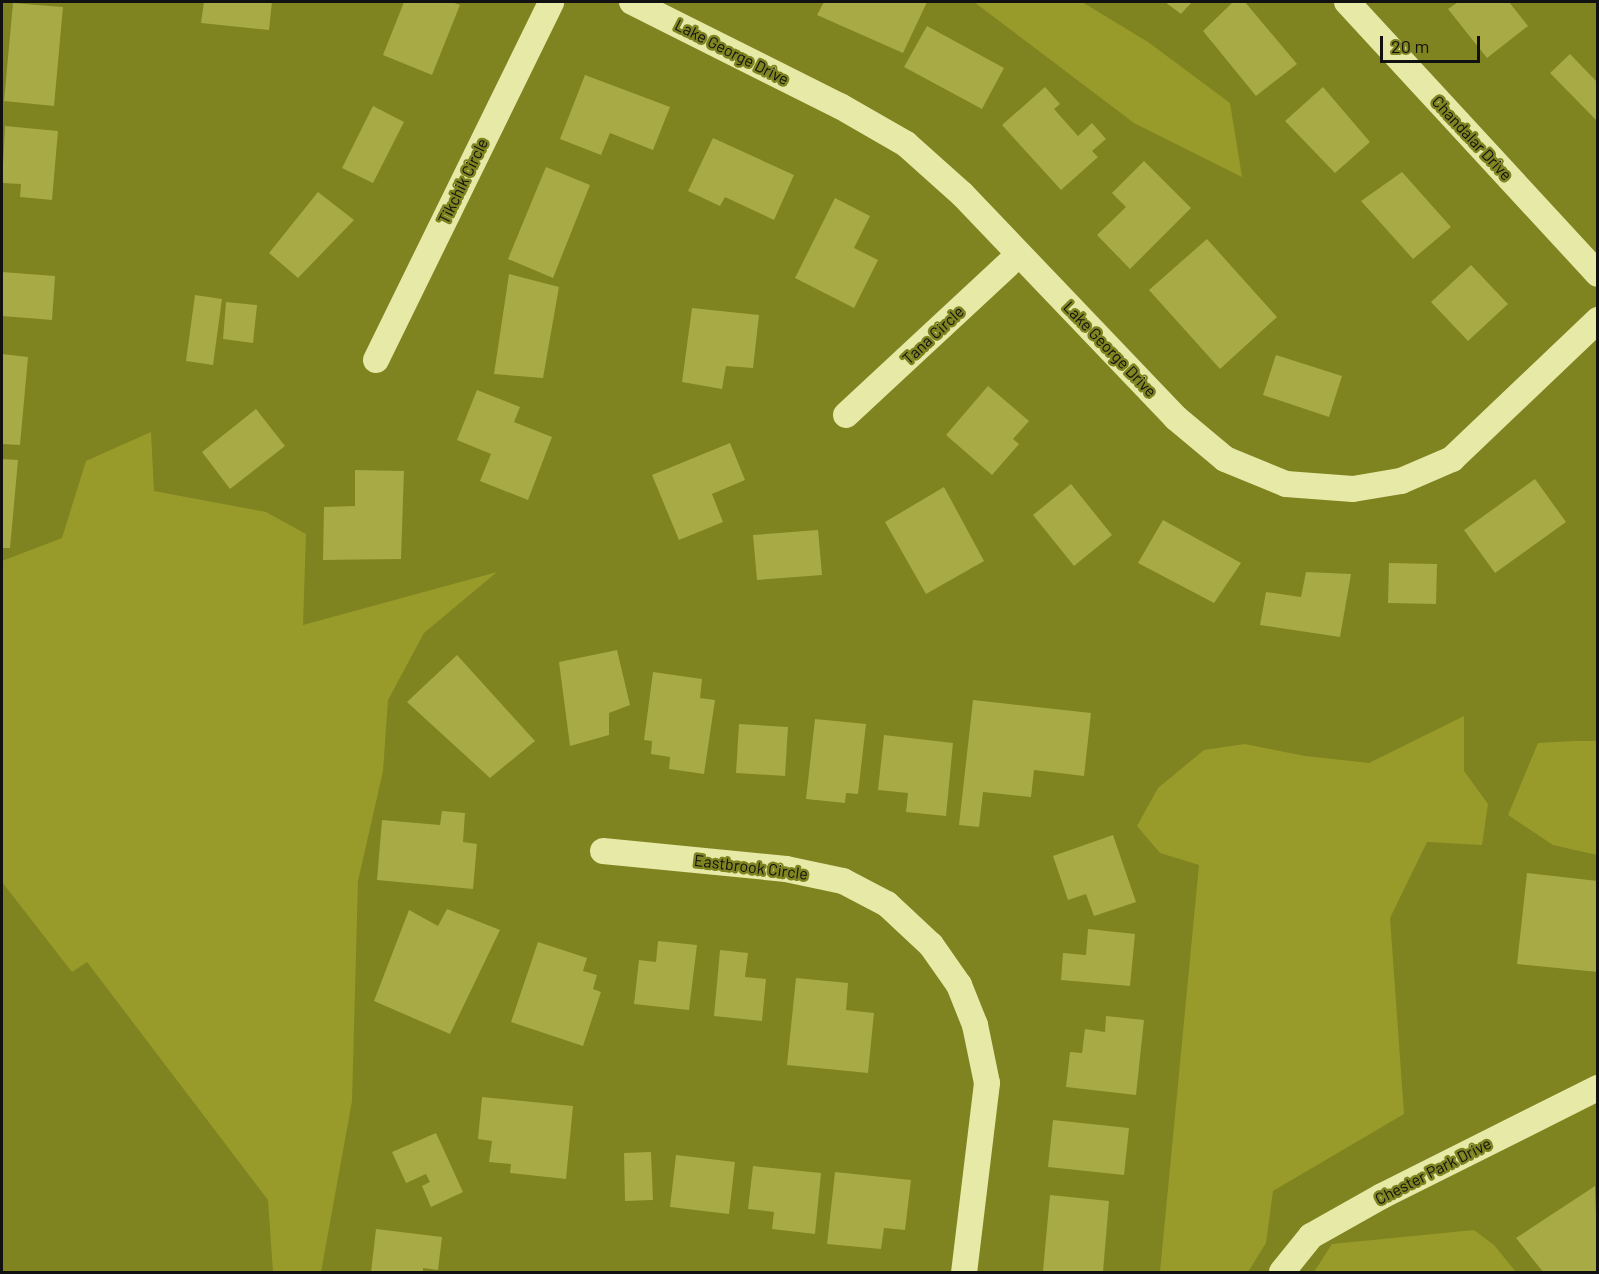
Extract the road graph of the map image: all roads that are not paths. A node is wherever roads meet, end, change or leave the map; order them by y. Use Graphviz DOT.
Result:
graph roads {
  1 [pos="551,2"];
  2 [pos="632,2"];
  3 [pos="1347,2"];
  4 [pos="1019,255"];
  5 [pos="1598,274"];
  6 [pos="1598,320"];
  7 [pos="376,360"];
  8 [pos="846,415"];
  9 [pos="603,851"];
  10 [pos="1598,1088"];
  11 [pos="964,1272"];
  12 [pos="1282,1272"];
  1 -- 7 [label="street, Tikchik Circle"];
  2 -- 4 [label="street, Lake George Drive"];
  3 -- 5 [label="street, Chandalar Drive"];
  4 -- 6 [label="street, Lake George Drive"];
  4 -- 8 [label="street, Tana Circle"];
  9 -- 11 [label="street, Eastbrook Circle"];
  10 -- 12 [label="street, Chester Park Drive"];
}
